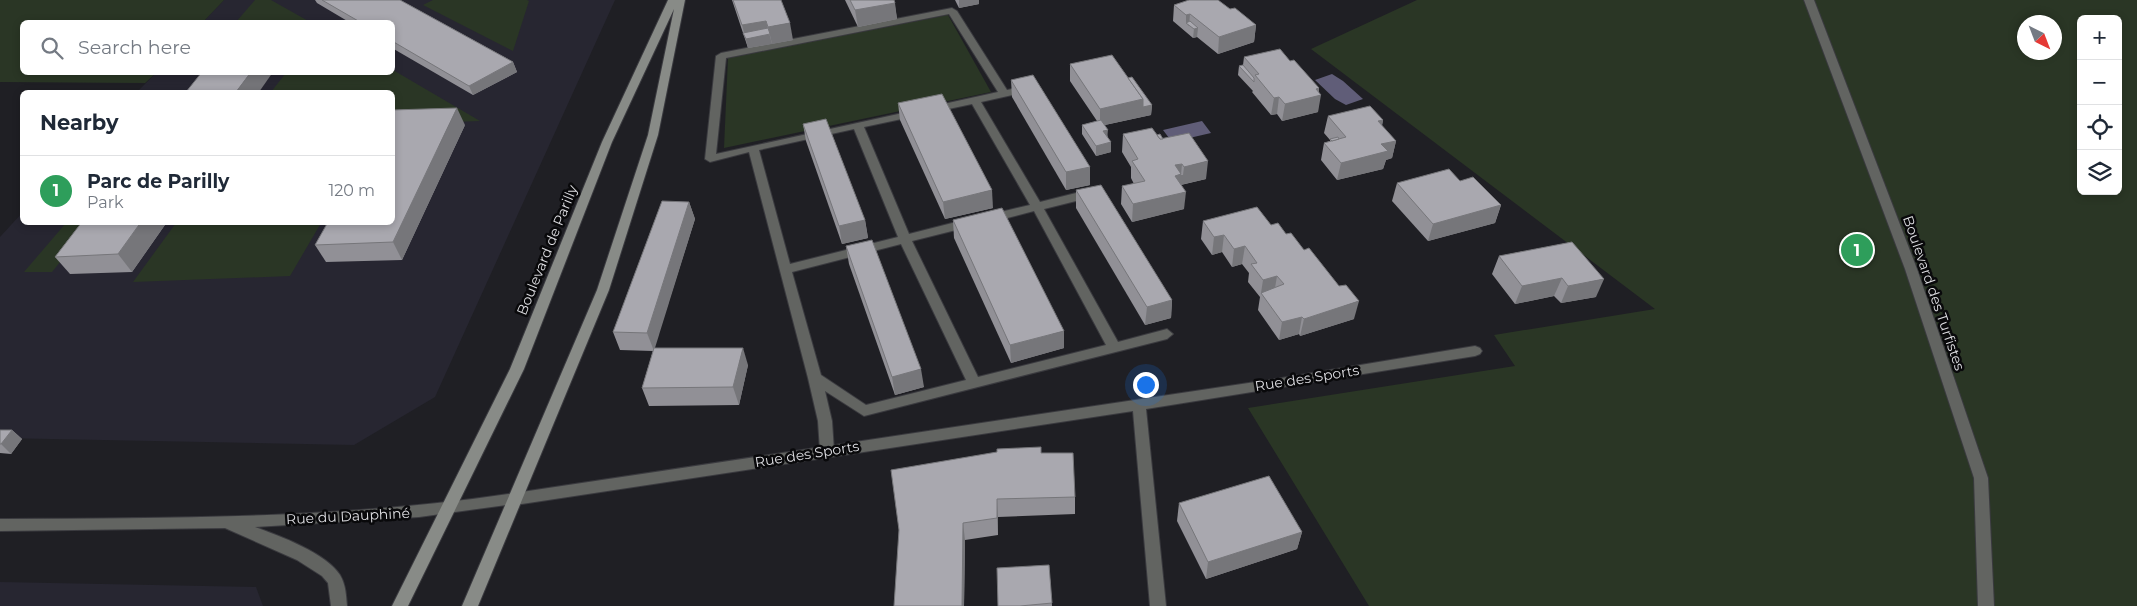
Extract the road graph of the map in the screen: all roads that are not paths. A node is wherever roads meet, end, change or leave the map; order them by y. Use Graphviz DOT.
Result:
graph roads {
  1 [pos="674,0"];
  2 [pos="680,0"];
  3 [pos="1809,0"];
  4 [pos="1026,89"];
  5 [pos="1004,93"];
  6 [pos="975,100"];
  7 [pos="858,125"];
  8 [pos="753,148"];
  9 [pos="1088,194"];
  10 [pos="1037,206"];
  11 [pos="905,239"];
  12 [pos="787,269"];
  13 [pos="1167,334"];
  14 [pos="1114,347"];
  15 [pos="1475,351"];
  16 [pos="815,378"];
  17 [pos="974,383"];
  18 [pos="1139,404"];
  19 [pos="827,451"];
  20 [pos="515,499"];
  21 [pos="475,506"];
  22 [pos="445,510"];
  23 [pos="221,522"];
  24 [pos="0,525"];
  25 [pos="339,606"];
  26 [pos="400,606"];
  27 [pos="470,606"];
  28 [pos="1158,606"];
  29 [pos="1986,606"];
  1 -- 22 [label="main road, Boulevard de Parilly"];
  2 -- 20 [label="main road"];
  3 -- 29 [label="street, Boulevard des Turfistes"];
  4 -- 5 [label="street"];
  5 -- 6 [label="street"];
  5 -- 8 [label="street"];
  6 -- 7 [label="street"];
  6 -- 10 [label="street"];
  7 -- 8 [label="street"];
  7 -- 11 [label="street"];
  8 -- 12 [label="street"];
  9 -- 10 [label="street"];
  10 -- 11 [label="street"];
  10 -- 14 [label="street"];
  11 -- 12 [label="street"];
  11 -- 17 [label="street"];
  12 -- 16 [label="street"];
  13 -- 14 [label="street"];
  14 -- 17 [label="street"];
  15 -- 18 [label="street, Rue des Sports"];
  16 -- 17 [label="street"];
  16 -- 19 [label="street"];
  18 -- 19 [label="street, Rue des Sports"];
  18 -- 28 [label="street"];
  19 -- 20 [label="street, Rue des Sports"];
  20 -- 21 [label="street, Rue des Sports"];
  20 -- 27 [label="main road"];
  21 -- 22 [label="street, Rue du Dauphiné"];
  22 -- 23 [label="street, Rue du Dauphiné"];
  22 -- 26 [label="main road, Boulevard de Parilly"];
  23 -- 24 [label="street, Rue du Dauphiné"];
  23 -- 25 [label="street, Rue du Dauphiné"];
}
